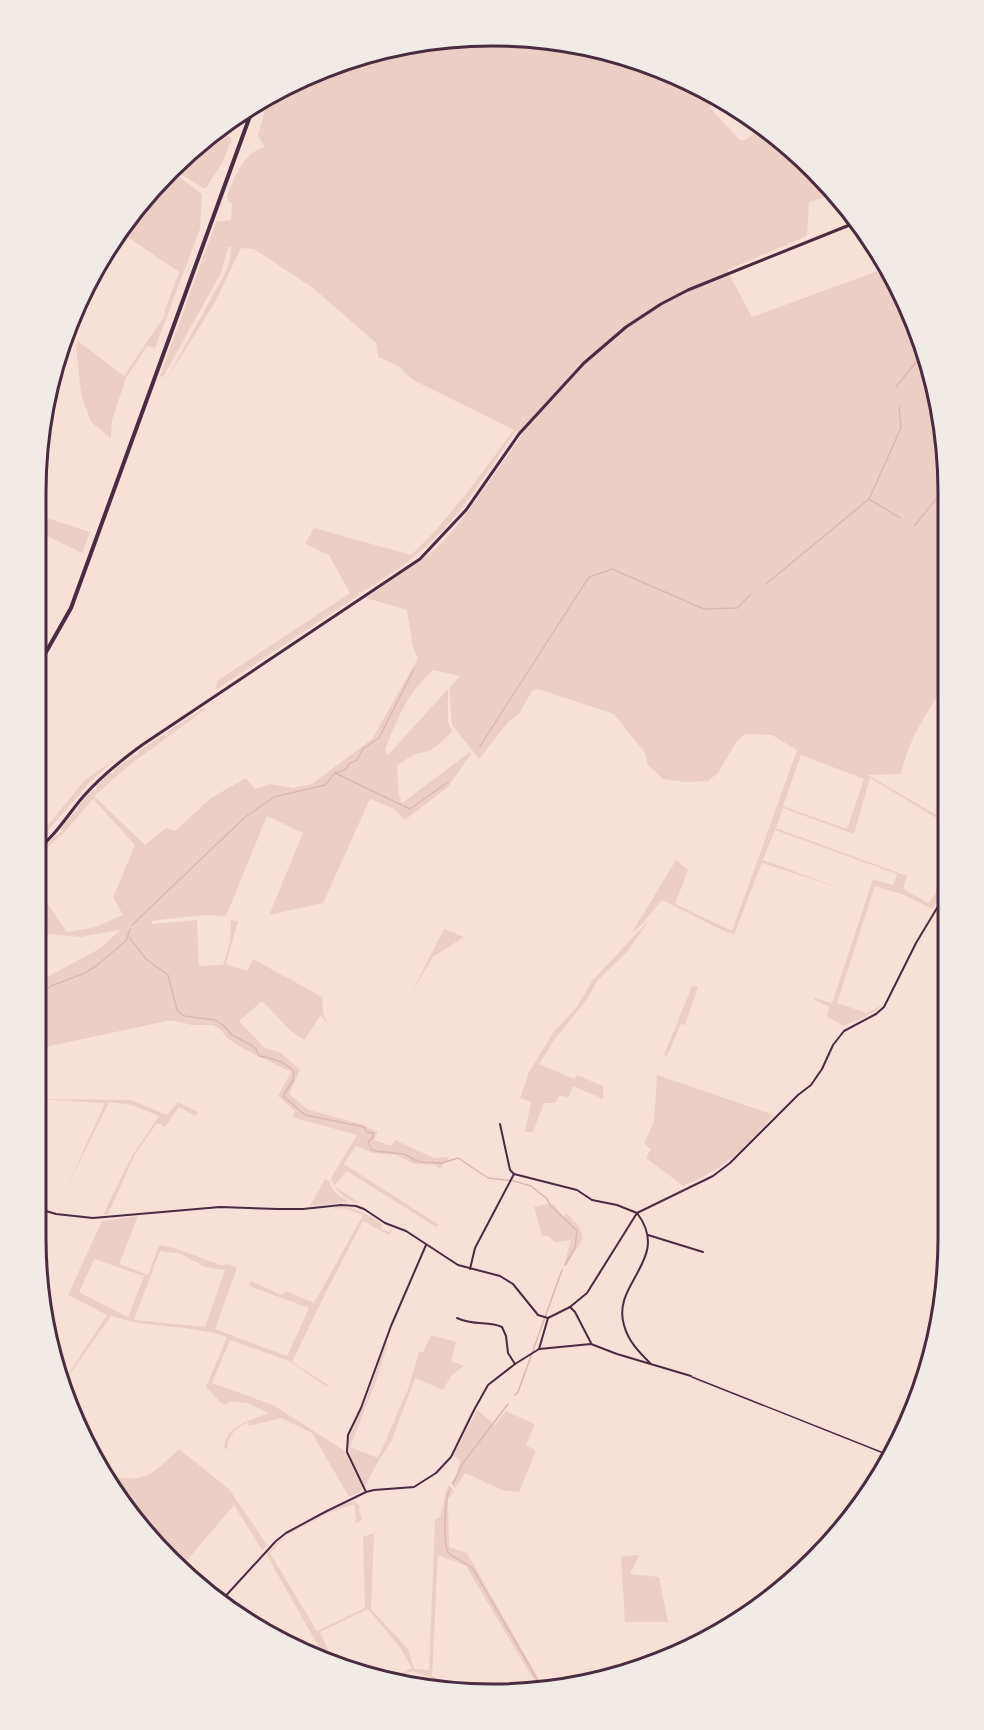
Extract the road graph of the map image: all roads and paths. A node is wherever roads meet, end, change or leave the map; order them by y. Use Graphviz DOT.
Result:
graph roads {
  1 [pos="250,118"];
  2 [pos="848,225"];
  3 [pos="46,653"];
  4 [pos="46,842"];
  5 [pos="938,906"];
  6 [pos="500,1124"];
  7 [pos="514,1174"];
  8 [pos="46,1211"];
  9 [pos="637,1213"];
  10 [pos="648,1235"];
  11 [pos="426,1245"];
  12 [pos="703,1252"];
  13 [pos="470,1269"];
  14 [pos="570,1307"];
  15 [pos="457,1318"];
  16 [pos="547,1318"];
  17 [pos="591,1344"];
  18 [pos="537,1350"];
  19 [pos="650,1363"];
  20 [pos="515,1364"];
  21 [pos="691,1376"];
  22 [pos="883,1453"];
  23 [pos="366,1492"];
  24 [pos="226,1595"];
  1 -- 3 [label="main road"];
  2 -- 4 [label="street"];
  5 -- 9 [label="street"];
  6 -- 7 [label="street"];
  7 -- 9 [label="street"];
  7 -- 13 [label="street"];
  8 -- 11 [label="street"];
  9 -- 10 [label="street"];
  9 -- 14 [label="street"];
  10 -- 12 [label="street"];
  10 -- 19 [label="street"];
  11 -- 13 [label="street"];
  11 -- 23 [label="street"];
  13 -- 16 [label="street"];
  14 -- 16 [label="street"];
  14 -- 17 [label="street"];
  15 -- 20 [label="street"];
  16 -- 18 [label="street"];
  17 -- 18 [label="street"];
  17 -- 19 [label="street"];
  18 -- 20 [label="street"];
  19 -- 21 [label="street"];
  20 -- 23 [label="street"];
  21 -- 22 [label="lane"];
  23 -- 24 [label="street"];
}
